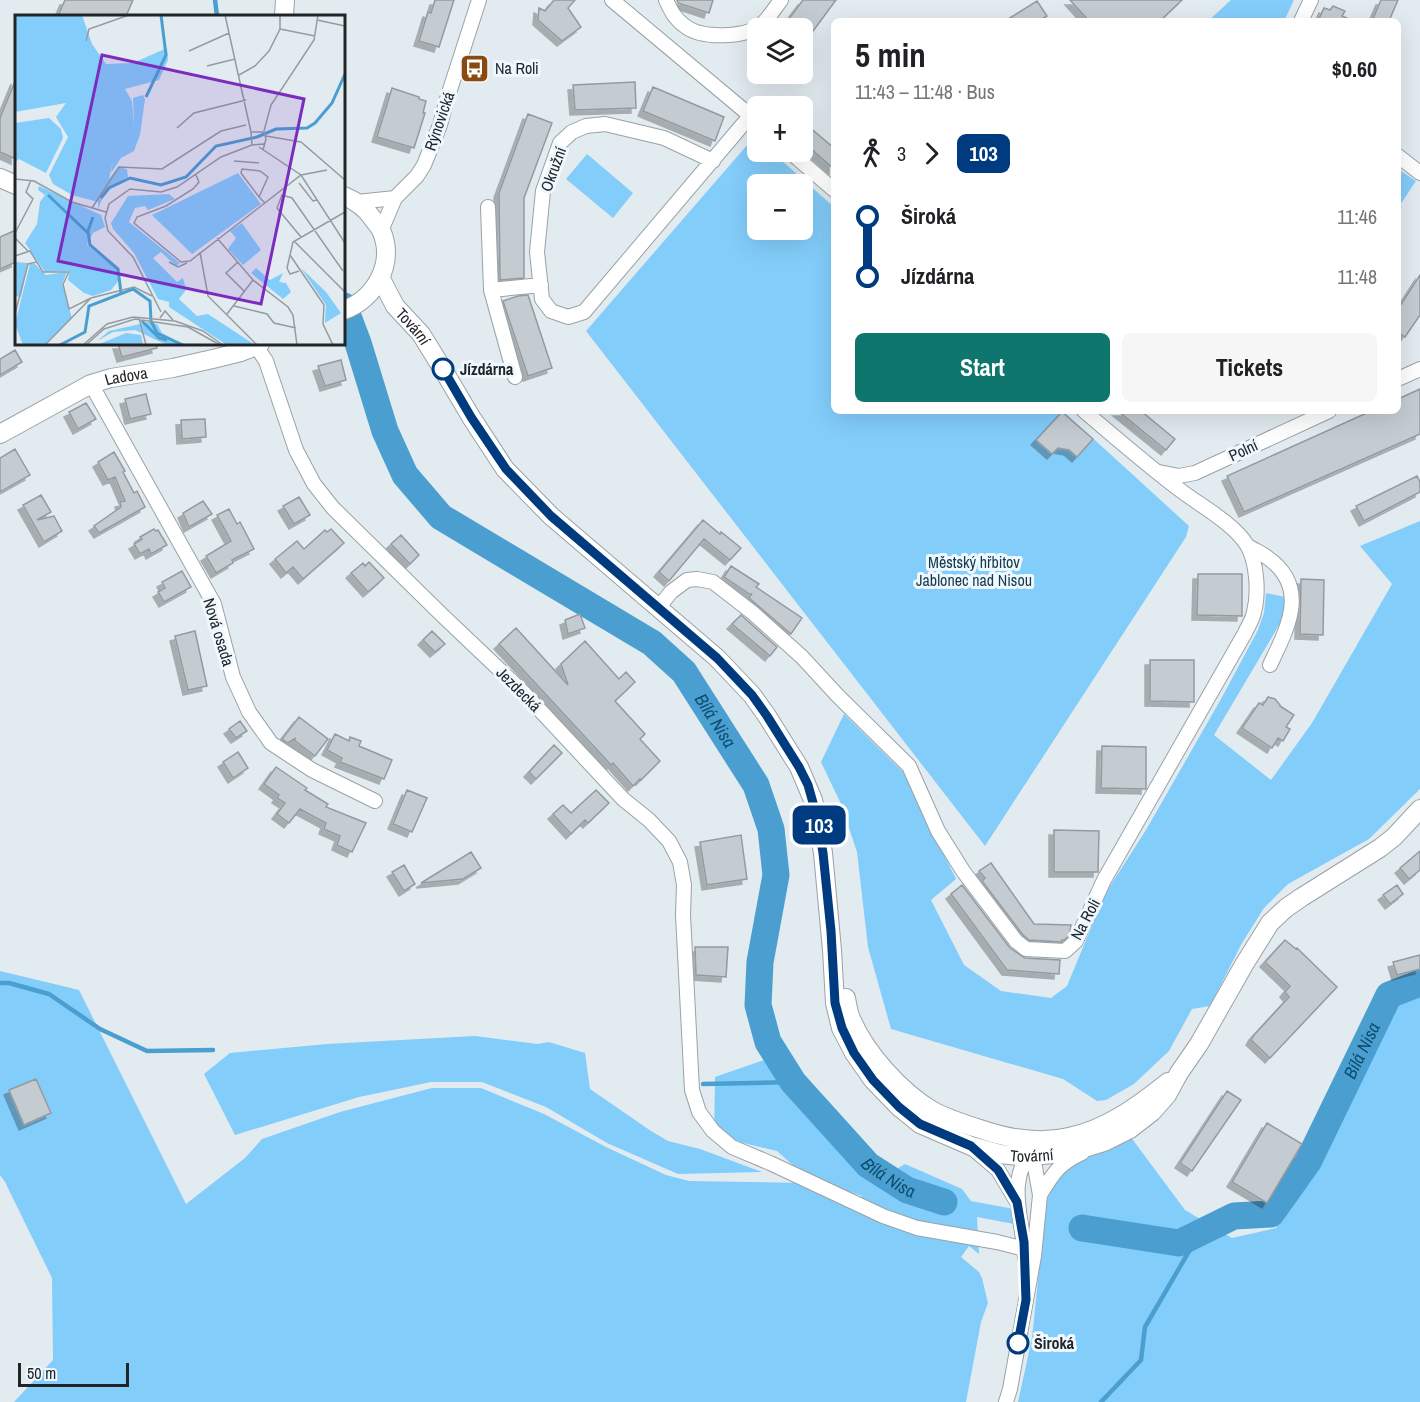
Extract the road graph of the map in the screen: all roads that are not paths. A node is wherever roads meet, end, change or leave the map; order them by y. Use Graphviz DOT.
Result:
graph roads {
  1 [pos="285,0"];
  2 [pos="479,0"];
  3 [pos="612,0"];
  4 [pos="666,0"];
  5 [pos="781,0"];
  6 [pos="1311,0"];
  7 [pos="284,15"];
  8 [pos="1302,18"];
  9 [pos="747,113"];
  10 [pos="747,126"];
  11 [pos="1401,158"];
  12 [pos="713,160"];
  13 [pos="802,162"];
  14 [pos="1420,173"];
  15 [pos="0,178"];
  16 [pos="15,185"];
  17 [pos="831,187"];
  18 [pos="395,198"];
  19 [pos="350,199"];
  20 [pos="488,207"];
  21 [pos="381,231"];
  22 [pos="381,279"];
  23 [pos="541,285"];
  24 [pos="491,290"];
  25 [pos="356,304"];
  26 [pos="395,306"];
  27 [pos="258,345"];
  28 [pos="1420,369"];
  29 [pos="515,377"];
  30 [pos="1401,378"];
  31 [pos="91,384"];
  32 [pos="1088,414"];
  33 [pos="1322,414"];
  34 [pos="0,434"];
  35 [pos="1155,471"];
  36 [pos="1248,546"];
  37 [pos="658,608"];
  38 [pos="1270,665"];
  39 [pos="375,801"];
  40 [pos="1420,809"];
  41 [pos="832,950"];
  42 [pos="1179,1073"];
  43 [pos="1007,1138"];
  44 [pos="1044,1141"];
  45 [pos="1104,1142"];
  46 [pos="971,1146"];
  47 [pos="1028,1156"];
  48 [pos="1040,1195"];
  49 [pos="1017,1202"];
  50 [pos="1025,1249"];
  51 [pos="1026,1300"];
  52 [pos="1006,1402"];
  1 -- 7 [label="street"];
  2 -- 18 [label="street, Rýnovická"];
  3 -- 9 [label="street"];
  4 -- 5 [label="street"];
  6 -- 8 [label="street"];
  10 -- 12 [label="street, Okružní"];
  11 -- 14 [label="street"];
  12 -- 23 [label="street, Okružní"];
  12 -- 23 [label="street, Okružní"];
  13 -- 17 [label="street"];
  15 -- 16 [label="street"];
  18 -- 19 [label="street"];
  18 -- 21 [label="street, Rýnovická"];
  19 -- 21 [label="street"];
  20 -- 24 [label="street"];
  21 -- 22 [label="street"];
  22 -- 25 [label="street"];
  22 -- 26 [label="street, Tovární"];
  23 -- 24 [label="street"];
  24 -- 29 [label="street"];
  25 -- 26 [label="street"];
  26 -- 37 [label="street, Tovární"];
  27 -- 31 [label="street, Ladova"];
  27 -- 50 [label="street, Jezdecká"];
  28 -- 30 [label="street"];
  31 -- 34 [label="street, Ladova"];
  31 -- 39 [label="street, Nová osada"];
  32 -- 35 [label="street, Na Roli"];
  33 -- 35 [label="street, Polní"];
  35 -- 36 [label="street, Na Roli"];
  36 -- 37 [label="street, Na Roli"];
  36 -- 38 [label="street"];
  37 -- 41 [label="street, Tovární"];
  40 -- 42 [label="street, Tovární"];
  41 -- 43 [label="street, Tovární"];
  41 -- 46 [label="street, Tovární"];
  42 -- 44 [label="street, Tovární"];
  42 -- 45 [label="street, Tovární"];
  43 -- 44 [label="street, Tovární"];
  43 -- 47 [label="street"];
  44 -- 47 [label="street"];
  45 -- 47 [label="street, Tovární"];
  45 -- 48 [label="street"];
  46 -- 47 [label="street, Tovární"];
  46 -- 49 [label="street"];
  47 -- 48 [label="street"];
  47 -- 49 [label="street"];
  48 -- 51 [label="street"];
  49 -- 50 [label="street"];
  50 -- 51 [label="street"];
  51 -- 52 [label="street"];
}
